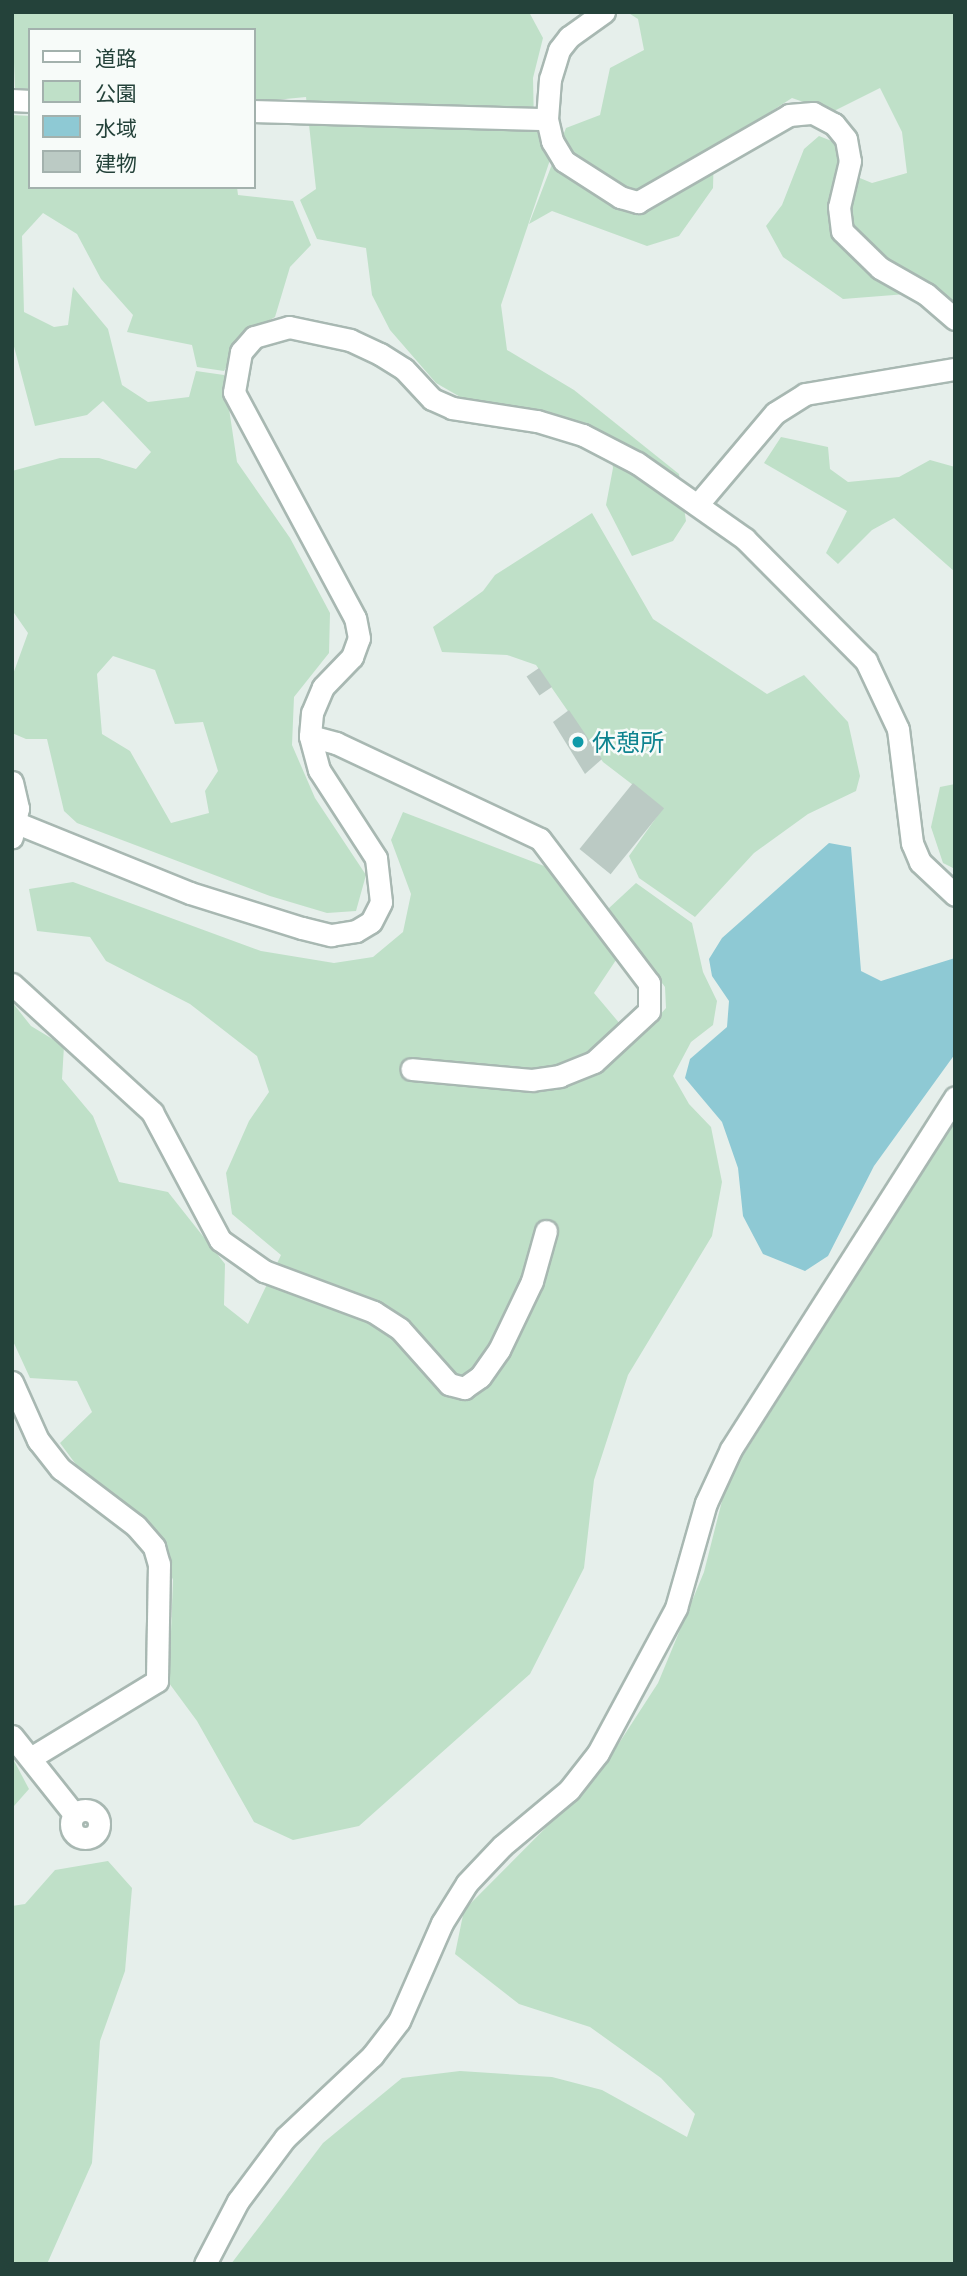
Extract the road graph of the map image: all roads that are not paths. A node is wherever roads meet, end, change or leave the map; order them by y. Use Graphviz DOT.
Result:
graph roads {
  1 [pos="604,12"];
  2 [pos="256,111"];
  3 [pos="547,119"];
  4 [pos="955,319"];
  5 [pos="955,369"];
  6 [pos="698,504"];
  7 [pos="310,736"];
  8 [pos="12,782"];
  9 [pos="14,827"];
  10 [pos="955,895"];
  11 [pos="12,984"];
  12 [pos="412,1069"];
  13 [pos="955,1097"];
  14 [pos="546,1231"];
  15 [pos="12,1382"];
  16 [pos="12,1736"];
  17 [pos="32,1757"];
  18 [pos="74,1814"];
  19 [pos="205,2264"];
  1 -- 3 [label="street"];
  2 -- 3 [label="street"];
  3 -- 4 [label="street"];
  5 -- 6 [label="street"];
  6 -- 7 [label="street"];
  6 -- 10 [label="street"];
  7 -- 9 [label="street"];
  7 -- 12 [label="street"];
  8 -- 9 [label="street"];
  11 -- 14 [label="street"];
  13 -- 19 [label="street"];
  15 -- 17 [label="street"];
  16 -- 17 [label="street"];
  17 -- 18 [label="street"];
}
